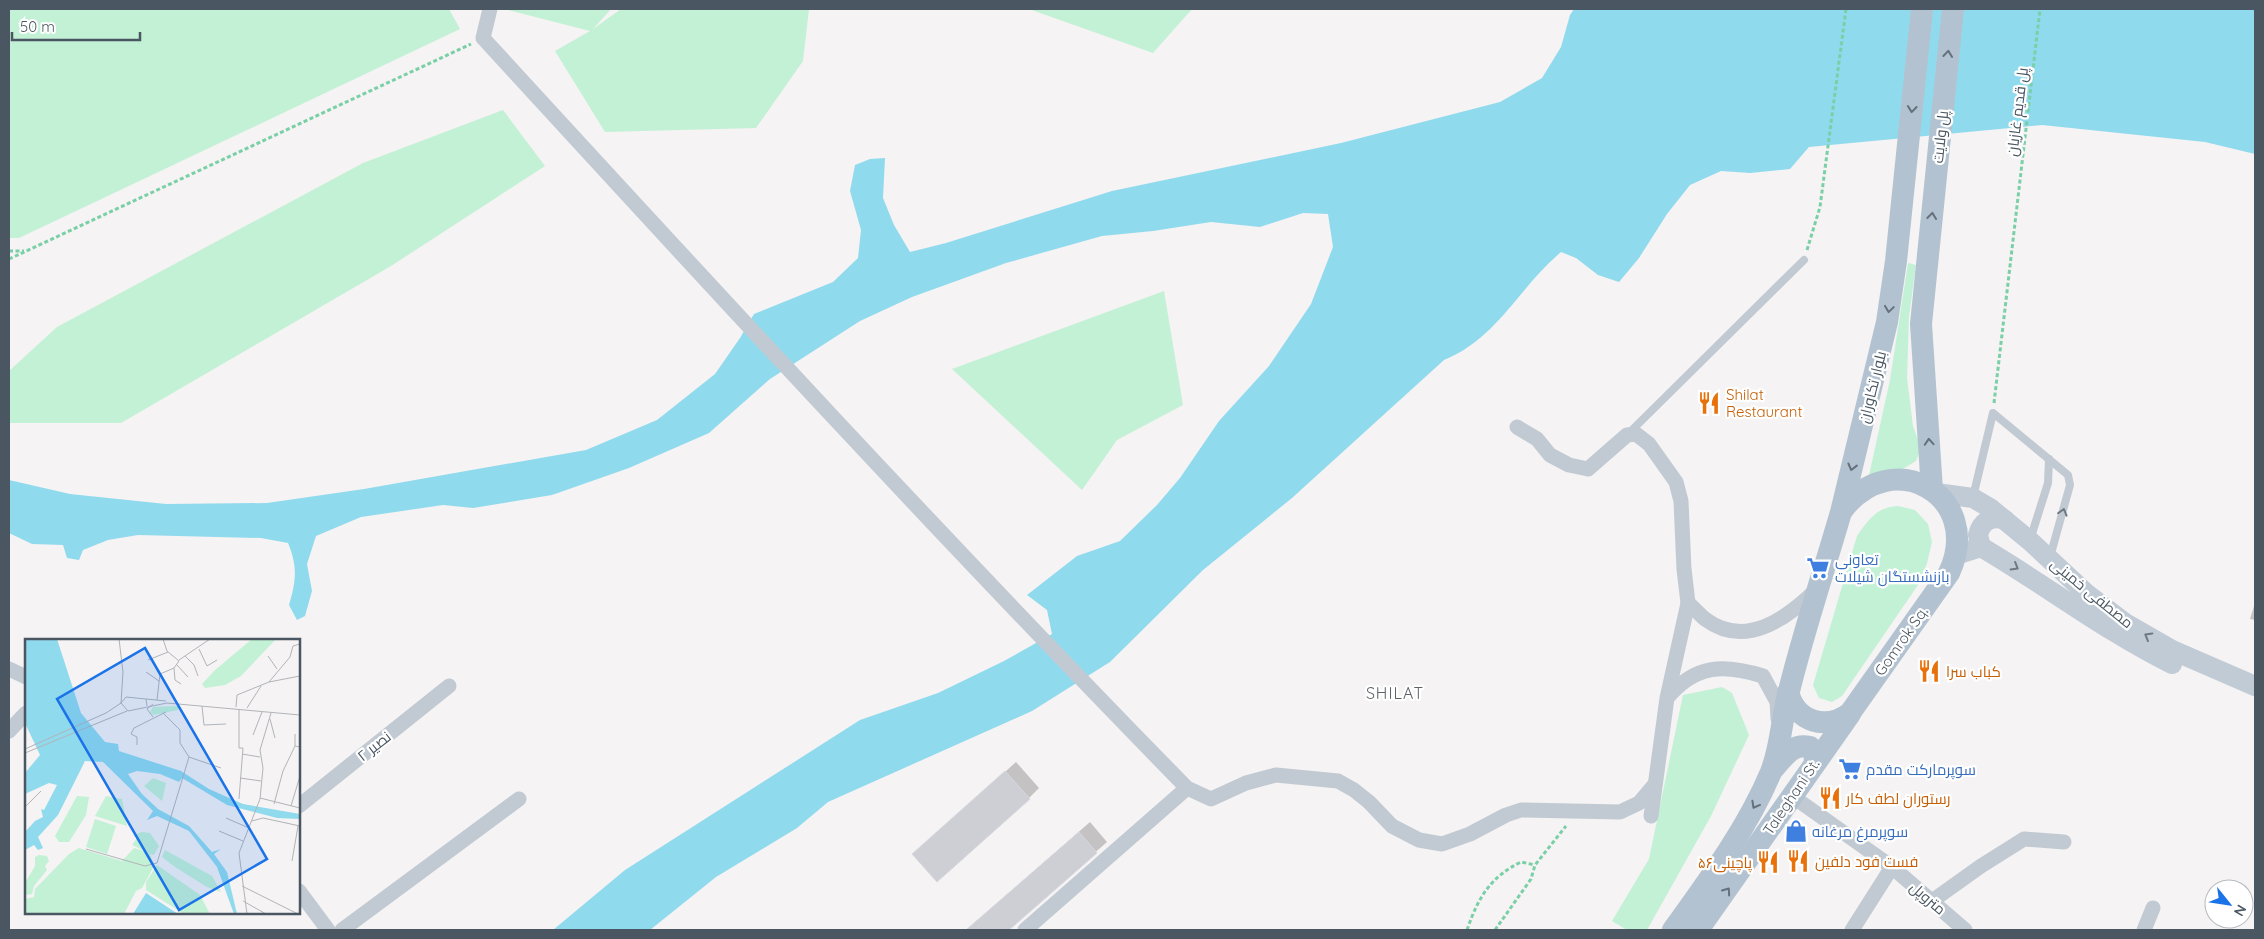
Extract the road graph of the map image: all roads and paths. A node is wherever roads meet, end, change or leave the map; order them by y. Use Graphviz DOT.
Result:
graph roads {
  1 [pos="490,9"];
  2 [pos="1846,9"];
  3 [pos="1922,9"];
  4 [pos="1953,9"];
  5 [pos="2040,9"];
  6 [pos="483,38"];
  7 [pos="9,251"];
  8 [pos="24,251"];
  9 [pos="9,259"];
  10 [pos="1804,260"];
  11 [pos="1896,261"];
  12 [pos="1993,413"];
  13 [pos="1517,427"];
  14 [pos="1627,435"];
  15 [pos="2049,459"];
  16 [pos="1934,491"];
  17 [pos="1973,498"];
  18 [pos="1841,512"];
  19 [pos="2005,520"];
  20 [pos="2030,541"];
  21 [pos="1981,547"];
  22 [pos="1956,555"];
  23 [pos="2050,559"];
  24 [pos="1820,586"];
  25 [pos="1688,602"];
  26 [pos="9,669"];
  27 [pos="25,677"];
  28 [pos="449,686"];
  29 [pos="2255,686"];
  30 [pos="1788,692"];
  31 [pos="1667,698"];
  32 [pos="2255,699"];
  33 [pos="1850,713"];
  34 [pos="25,714"];
  35 [pos="9,731"];
  36 [pos="1780,746"];
  37 [pos="1815,761"];
  38 [pos="1771,772"];
  39 [pos="1655,784"];
  40 [pos="1187,788"];
  41 [pos="1792,796"];
  42 [pos="519,799"];
  43 [pos="300,805"];
  44 [pos="1578,812"];
  45 [pos="1651,816"];
  46 [pos="2064,842"];
  47 [pos="1535,865"];
  48 [pos="1892,868"];
  49 [pos="300,892"];
  50 [pos="1932,901"];
  51 [pos="2153,908"];
  52 [pos="328,930"];
  53 [pos="342,930"];
  54 [pos="1025,930"];
  55 [pos="1467,930"];
  56 [pos="1495,930"];
  57 [pos="1673,930"];
  58 [pos="1698,930"];
  59 [pos="1852,930"];
  60 [pos="1965,930"];
  61 [pos="2144,930"];
  1 -- 6 [label="street"];
  2 -- 10 [label="path"];
  3 -- 11 [label="main road, پل ولایت, one-way"];
  16 -- 4 [label="main road, پل ولایت, one-way"];
  5 -- 12 [label="path, پل قدیم غازیان"];
  6 -- 8 [label="path"];
  6 -- 40 [label="street"];
  7 -- 8 [label="path"];
  8 -- 9 [label="path"];
  10 -- 14 [label="lane"];
  11 -- 18 [label="main road, بلوار تکاوران, one-way"];
  12 -- 15 [label="lane"];
  12 -- 17 [label="lane"];
  13 -- 14 [label="street"];
  14 -- 25 [label="street"];
  15 -- 20 [label="lane"];
  23 -- 15 [label="lane, one-way"];
  16 -- 17 [label="main road, مصطفی خمینی"];
  16 -- 18 [label="main road"];
  16 -- 22 [label="main road, Gomrok Sq."];
  17 -- 19 [label="main road, مصطفی خمینی"];
  18 -- 24 [label="main road"];
  19 -- 20 [label="main road, مصطفی خمینی"];
  19 -- 21 [label="main road"];
  20 -- 23 [label="main road, مصطفی خمینی"];
  21 -- 22 [label="main road"];
  21 -- 32 [label="main road, one-way"];
  22 -- 33 [label="main road, Gomrok Sq."];
  29 -- 23 [label="main road, مصطفی خمینی, one-way"];
  24 -- 25 [label="street"];
  24 -- 30 [label="main road"];
  25 -- 31 [label="street"];
  26 -- 27 [label="street"];
  28 -- 43 [label="street, نصیر ۲"];
  30 -- 33 [label="main road"];
  30 -- 36 [label="main road, Taleghani St."];
  31 -- 36 [label="street"];
  31 -- 39 [label="street"];
  33 -- 37 [label="main road, Taleghani St."];
  34 -- 35 [label="street"];
  36 -- 38 [label="main road, Taleghani St."];
  37 -- 38 [label="main road"];
  37 -- 41 [label="main road, Taleghani St."];
  38 -- 57 [label="main road, Taleghani St., one-way"];
  39 -- 44 [label="street"];
  39 -- 45 [label="street"];
  40 -- 44 [label="street"];
  40 -- 54 [label="street"];
  41 -- 48 [label="street, متروپل"];
  58 -- 41 [label="main road, Taleghani St., one-way"];
  42 -- 53 [label="street"];
  44 -- 47 [label="path"];
  46 -- 50 [label="street"];
  47 -- 55 [label="path"];
  47 -- 56 [label="path"];
  48 -- 50 [label="street, متروپل"];
  48 -- 59 [label="street"];
  49 -- 52 [label="street"];
  50 -- 60 [label="street, متروپل"];
  51 -- 61 [label="street"];
}
